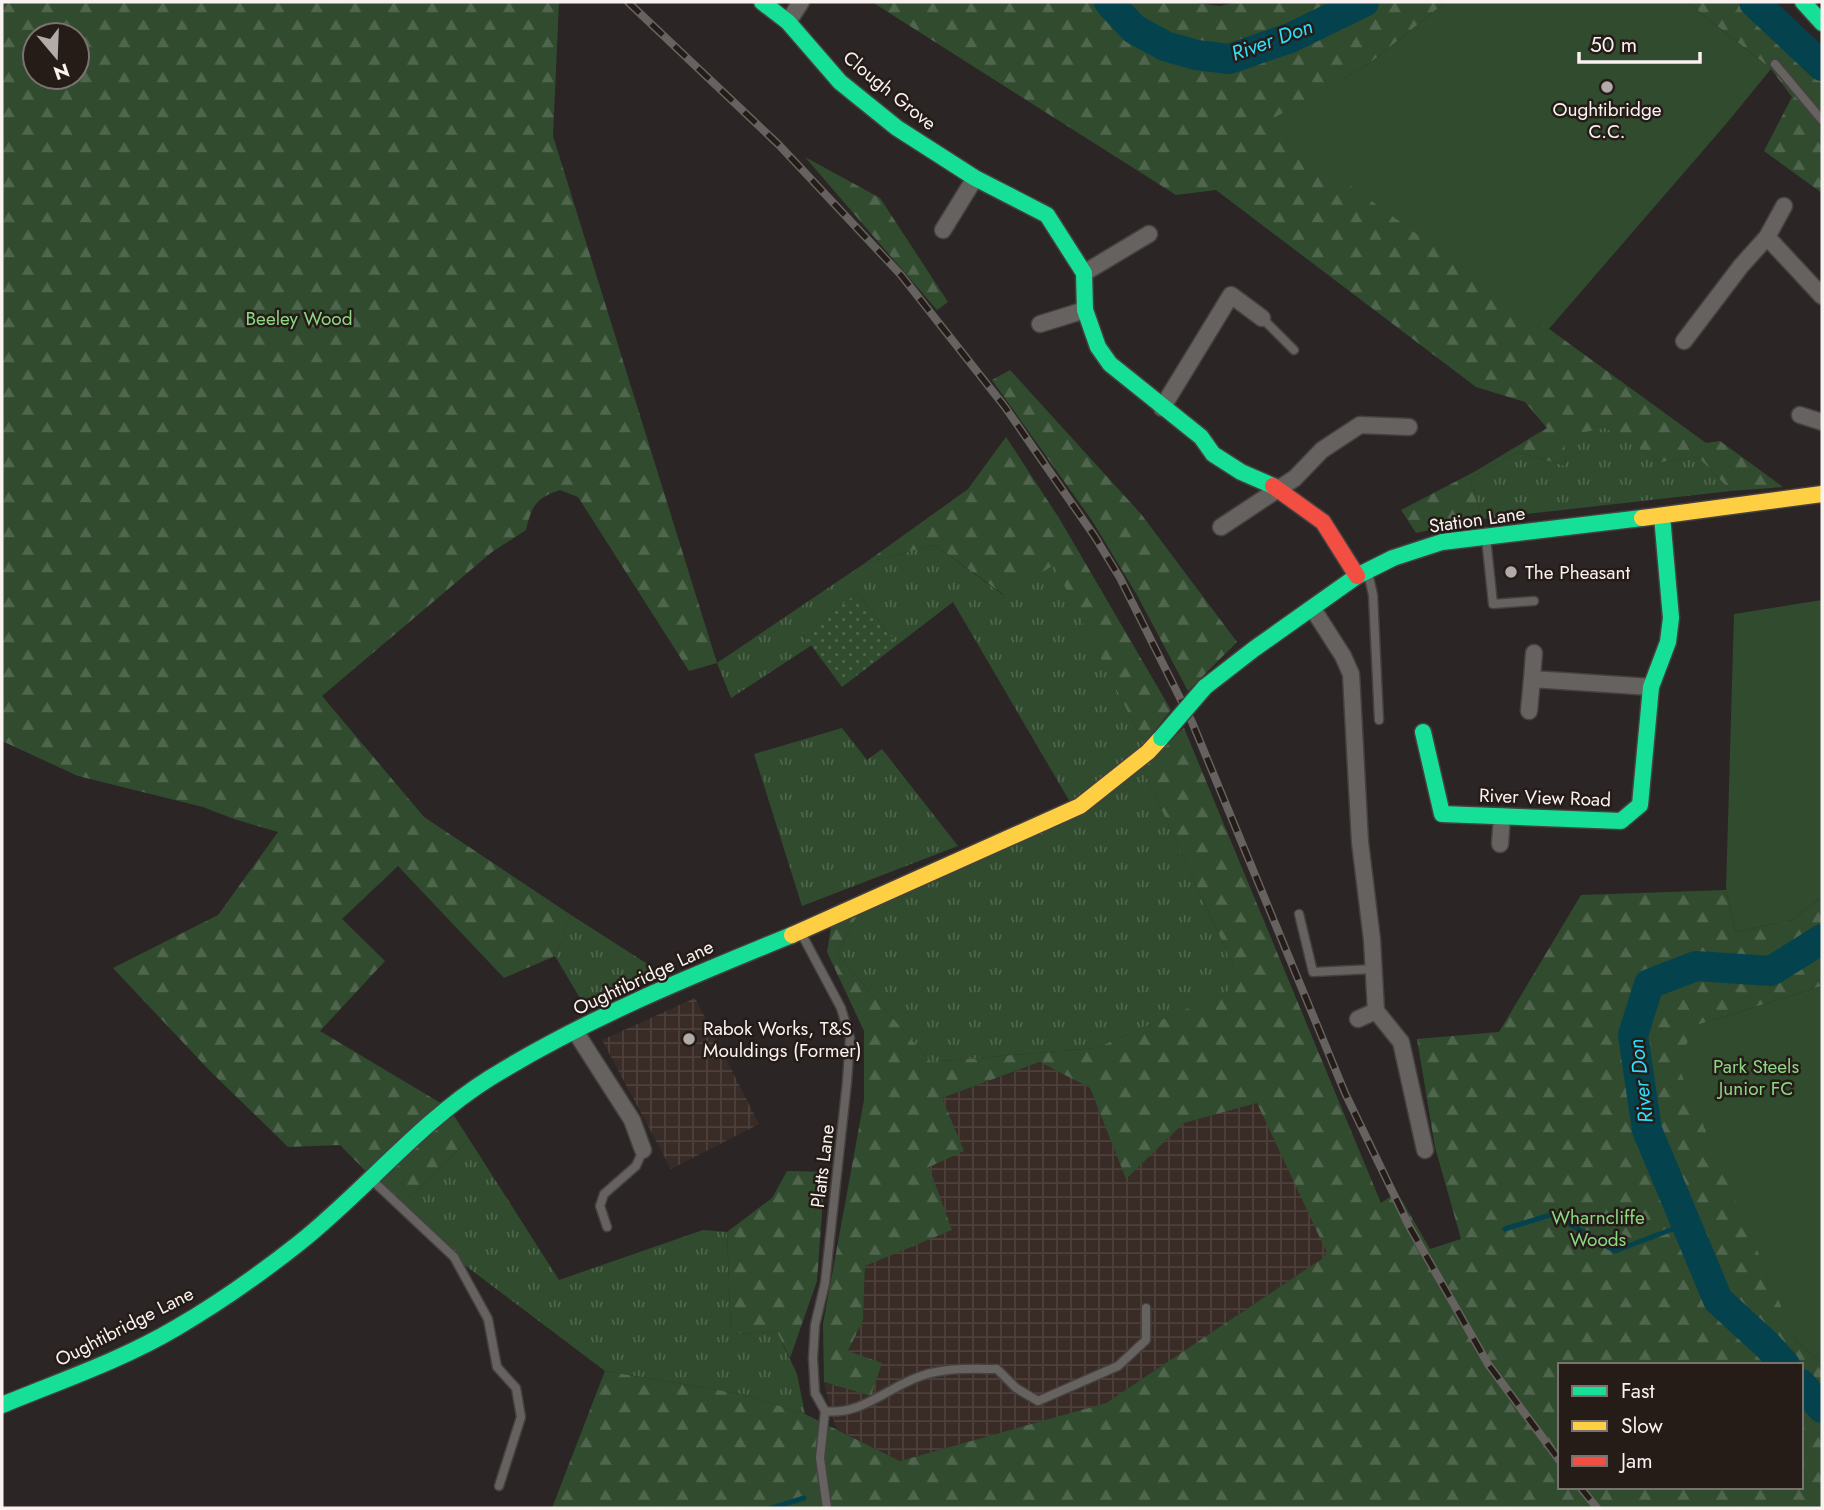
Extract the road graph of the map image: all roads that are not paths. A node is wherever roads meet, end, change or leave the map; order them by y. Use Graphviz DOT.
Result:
graph roads {
  1 [pos="762,2"];
  2 [pos="801,2"];
  3 [pos="1803,2"];
  4 [pos="788,22"];
  5 [pos="1822,23"];
  6 [pos="1775,64"];
  7 [pos="1822,120"];
  8 [pos="975,178"];
  9 [pos="1784,206"];
  10 [pos="943,230"];
  11 [pos="1149,234"];
  12 [pos="1767,237"];
  13 [pos="1084,273"];
  14 [pos="1822,296"];
  15 [pos="1085,310"];
  16 [pos="1262,318"];
  17 [pos="1040,324"];
  18 [pos="1684,341"];
  19 [pos="1294,350"];
  20 [pos="1162,408"];
  21 [pos="1800,415"];
  22 [pos="1822,422"];
  23 [pos="1409,427"];
  24 [pos="1277,488"];
  25 [pos="1822,494"];
  26 [pos="1662,516"];
  27 [pos="1222,527"];
  28 [pos="1486,538"];
  29 [pos="1362,573"];
  30 [pos="1534,601"];
  31 [pos="1313,608"];
  32 [pos="1534,653"];
  33 [pos="1532,679"];
  34 [pos="1651,687"];
  35 [pos="1529,711"];
  36 [pos="1379,720"];
  37 [pos="1423,732"];
  38 [pos="1502,816"];
  39 [pos="1500,844"];
  40 [pos="1299,914"];
  41 [pos="800,931"];
  42 [pos="1374,970"];
  43 [pos="1376,1011"];
  44 [pos="1358,1019"];
  45 [pos="575,1031"];
  46 [pos="643,1150"];
  47 [pos="1425,1150"];
  48 [pos="371,1179"];
  49 [pos="607,1227"];
  50 [pos="1146,1308"];
  51 [pos="2,1405"];
  52 [pos="825,1411"];
  53 [pos="499,1486"];
  54 [pos="827,1508"];
  1 -- 4 [label="street, Clough Grove"];
  2 -- 4 [label="street"];
  3 -- 5 [label="street"];
  4 -- 8 [label="street, Clough Grove"];
  6 -- 7 [label="lane"];
  8 -- 10 [label="street"];
  8 -- 13 [label="street, Clough Grove"];
  9 -- 12 [label="street"];
  11 -- 13 [label="street"];
  12 -- 14 [label="street"];
  12 -- 18 [label="street"];
  13 -- 15 [label="street"];
  15 -- 17 [label="street"];
  15 -- 20 [label="street"];
  16 -- 19 [label="lane"];
  16 -- 20 [label="street"];
  20 -- 24 [label="street"];
  21 -- 22 [label="street"];
  23 -- 24 [label="street"];
  24 -- 27 [label="street"];
  24 -- 29 [label="street"];
  25 -- 26 [label="street, Station Lane"];
  26 -- 28 [label="street, Station Lane"];
  26 -- 34 [label="street, River View Road"];
  28 -- 29 [label="street, Station Lane"];
  28 -- 30 [label="lane"];
  29 -- 31 [label="street, Station Lane"];
  29 -- 36 [label="lane"];
  31 -- 41 [label="street, Oughtibridge Lane, bridge"];
  31 -- 42 [label="street"];
  32 -- 33 [label="street"];
  33 -- 34 [label="street"];
  33 -- 35 [label="street"];
  34 -- 38 [label="street, River View Road"];
  37 -- 38 [label="street, River View Road"];
  38 -- 39 [label="street"];
  40 -- 42 [label="lane"];
  41 -- 45 [label="street, Oughtibridge Lane"];
  41 -- 52 [label="lane, Platts Lane"];
  42 -- 43 [label="street"];
  43 -- 44 [label="street"];
  43 -- 47 [label="street"];
  45 -- 46 [label="street"];
  45 -- 48 [label="street, Oughtibridge Lane"];
  46 -- 49 [label="lane"];
  48 -- 51 [label="street, Oughtibridge Lane"];
  48 -- 53 [label="lane"];
  50 -- 52 [label="lane"];
  52 -- 54 [label="lane"];
}
